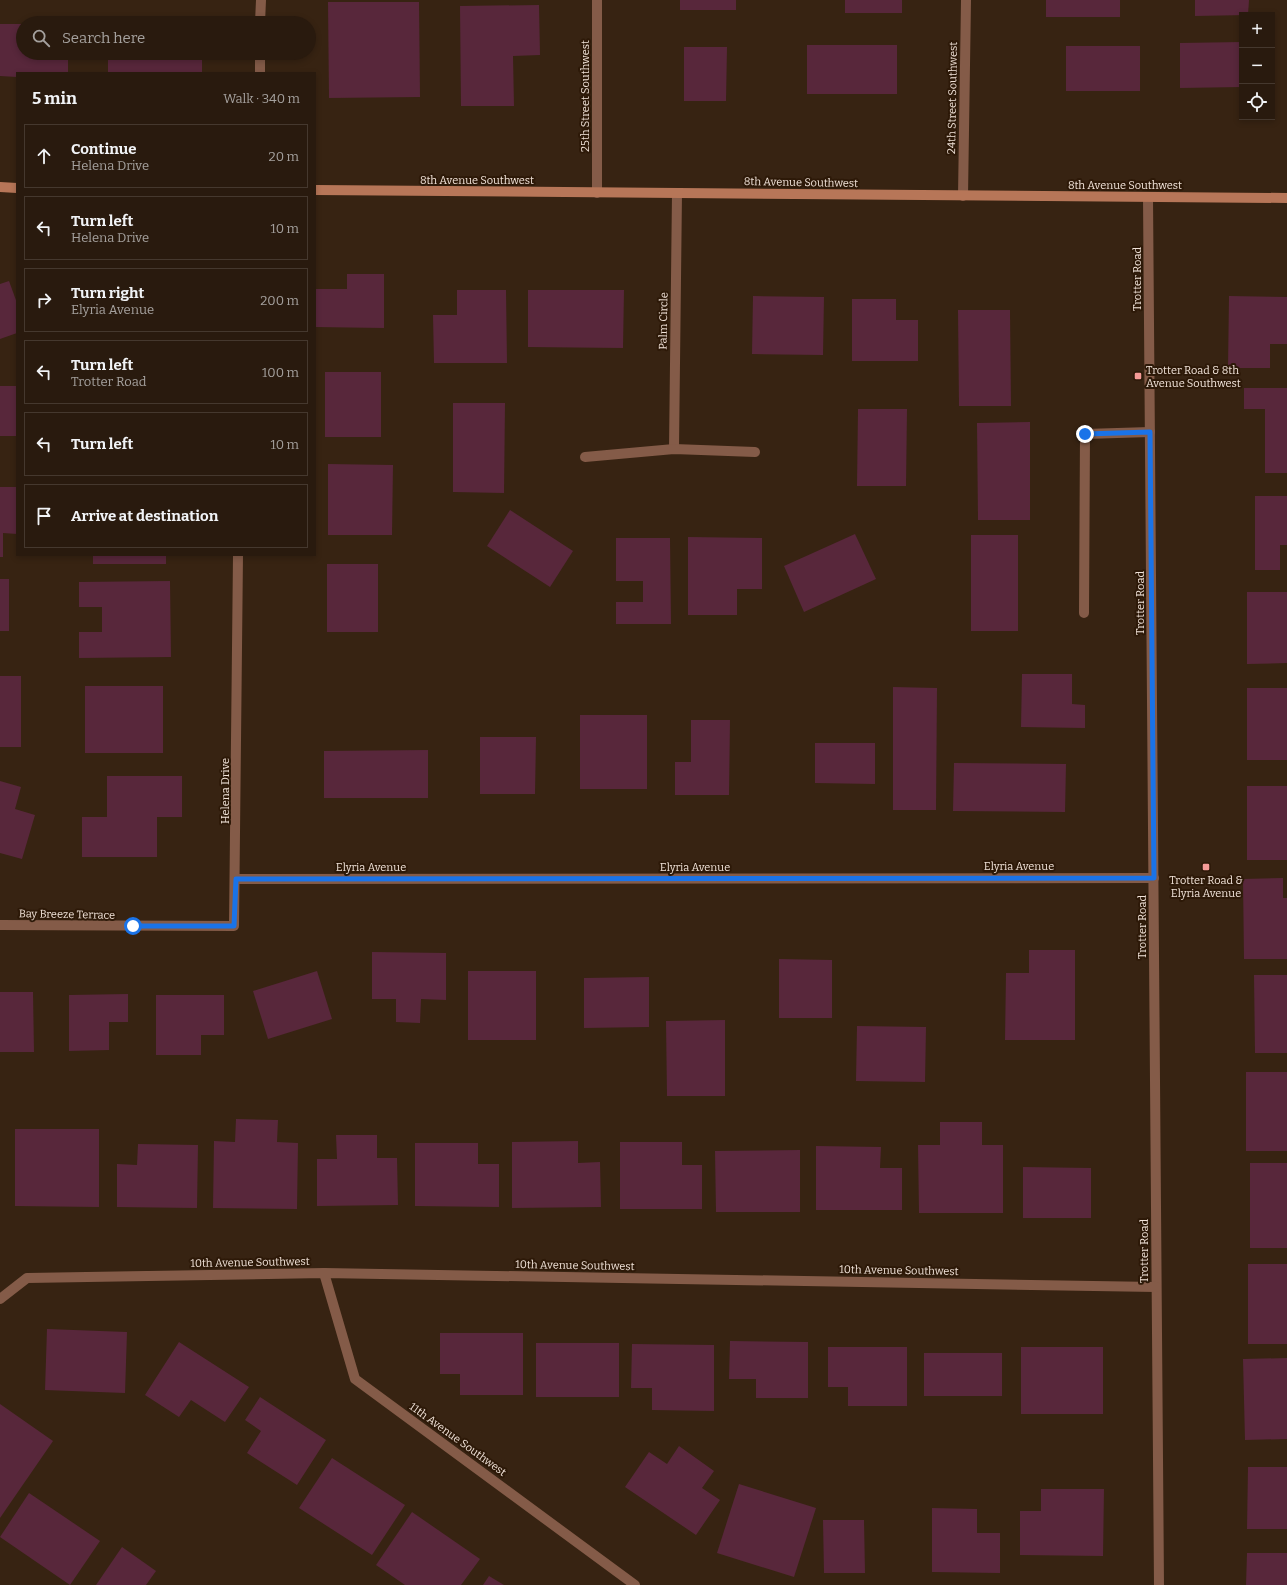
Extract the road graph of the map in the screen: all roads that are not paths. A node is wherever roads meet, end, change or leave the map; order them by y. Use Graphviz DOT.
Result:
graph roads {
  1 [pos="260,0"];
  2 [pos="597,0"];
  3 [pos="966,0"];
  4 [pos="260,16"];
  5 [pos="260,60"];
  6 [pos="260,72"];
  7 [pos="0,187"];
  8 [pos="16,188"];
  9 [pos="316,190"];
  10 [pos="597,193"];
  11 [pos="677,193"];
  12 [pos="963,196"];
  13 [pos="1148,197"];
  14 [pos="1287,198"];
  15 [pos="1150,432"];
  16 [pos="674,449"];
  17 [pos="755,452"];
  18 [pos="585,457"];
  19 [pos="238,556"];
  20 [pos="1084,613"];
  21 [pos="1154,878"];
  22 [pos="236,879"];
  23 [pos="0,925"];
  24 [pos="133,926"];
  25 [pos="324,1273"];
  26 [pos="1156,1287"];
  27 [pos="0,1299"];
  28 [pos="635,1585"];
  29 [pos="1159,1585"];
  1 -- 4 [label="street"];
  2 -- 10 [label="street, 25th Street Southwest"];
  3 -- 12 [label="street, 24th Street Southwest"];
  5 -- 6 [label="street"];
  7 -- 8 [label="street"];
  9 -- 10 [label="street, 8th Avenue Southwest"];
  10 -- 11 [label="street, 8th Avenue Southwest"];
  11 -- 12 [label="street, 8th Avenue Southwest"];
  11 -- 16 [label="street, Palm Circle"];
  12 -- 13 [label="street, 8th Avenue Southwest"];
  13 -- 14 [label="street, 8th Avenue Southwest"];
  13 -- 15 [label="street, Trotter Road"];
  15 -- 20 [label="street"];
  15 -- 21 [label="street, Trotter Road"];
  16 -- 17 [label="street"];
  16 -- 18 [label="street"];
  19 -- 22 [label="street, Helena Drive"];
  21 -- 22 [label="street, Elyria Avenue"];
  21 -- 26 [label="street, Trotter Road"];
  22 -- 24 [label="street, Helena Drive"];
  23 -- 24 [label="street, Bay Breeze Terrace"];
  25 -- 26 [label="street, 10th Avenue Southwest"];
  25 -- 27 [label="street, 10th Avenue Southwest"];
  25 -- 28 [label="street, 11th Avenue Southwest"];
  26 -- 29 [label="street, Trotter Road"];
}
